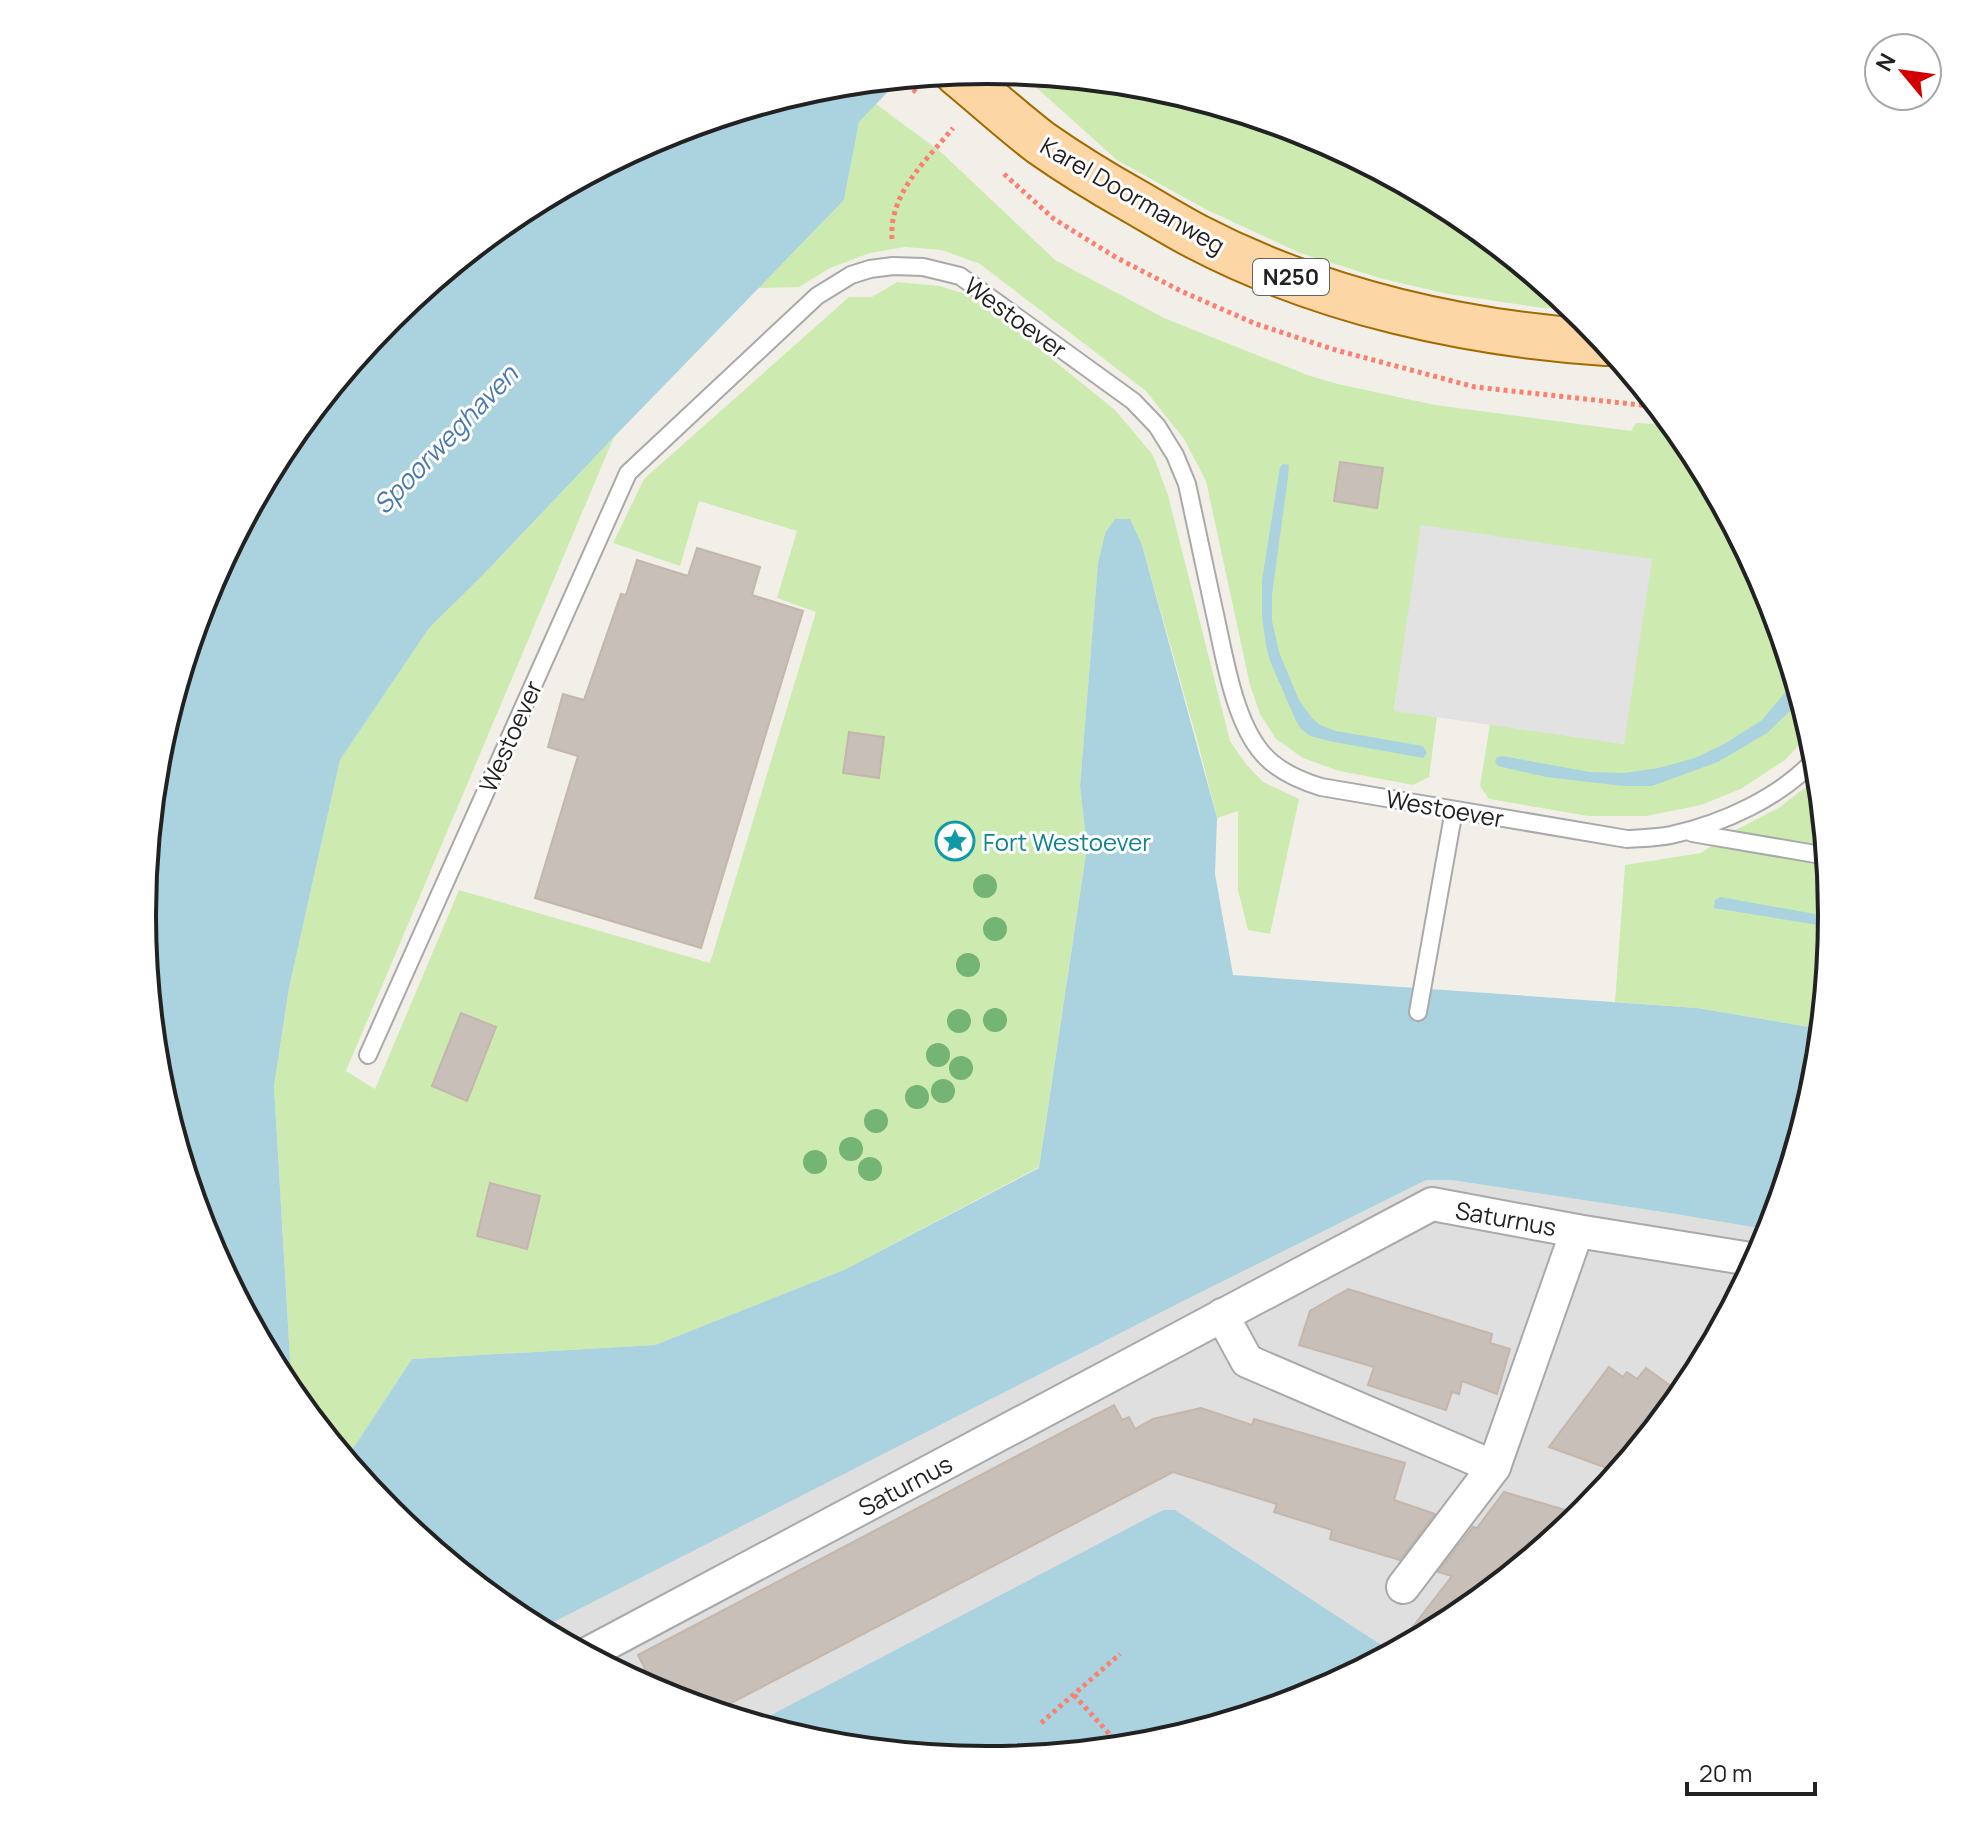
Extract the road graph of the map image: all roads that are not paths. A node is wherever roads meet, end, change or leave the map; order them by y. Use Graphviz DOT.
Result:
graph roads {
  1 [pos="971,85"];
  2 [pos="1588,341"];
  3 [pos="1805,767"];
  4 [pos="1454,810"];
  5 [pos="1686,832"];
  6 [pos="1816,854"];
  7 [pos="1418,1012"];
  8 [pos="368,1055"];
  9 [pos="1577,1231"];
  10 [pos="1744,1258"];
  11 [pos="1222,1315"];
  12 [pos="1494,1467"];
  13 [pos="1403,1587"];
  14 [pos="598,1648"];
  1 -- 2 [label="main road, Karel Doormanweg / N250"];
  3 -- 5 [label="lane, Westoever"];
  4 -- 5 [label="lane, Westoever"];
  4 -- 7 [label="lane"];
  4 -- 8 [label="lane, Westoever"];
  5 -- 6 [label="lane"];
  9 -- 10 [label="street, Saturnus"];
  9 -- 11 [label="street, Saturnus"];
  9 -- 12 [label="street, Saturnus"];
  11 -- 12 [label="street"];
  11 -- 14 [label="street, Saturnus"];
  12 -- 13 [label="street, Saturnus"];
}
